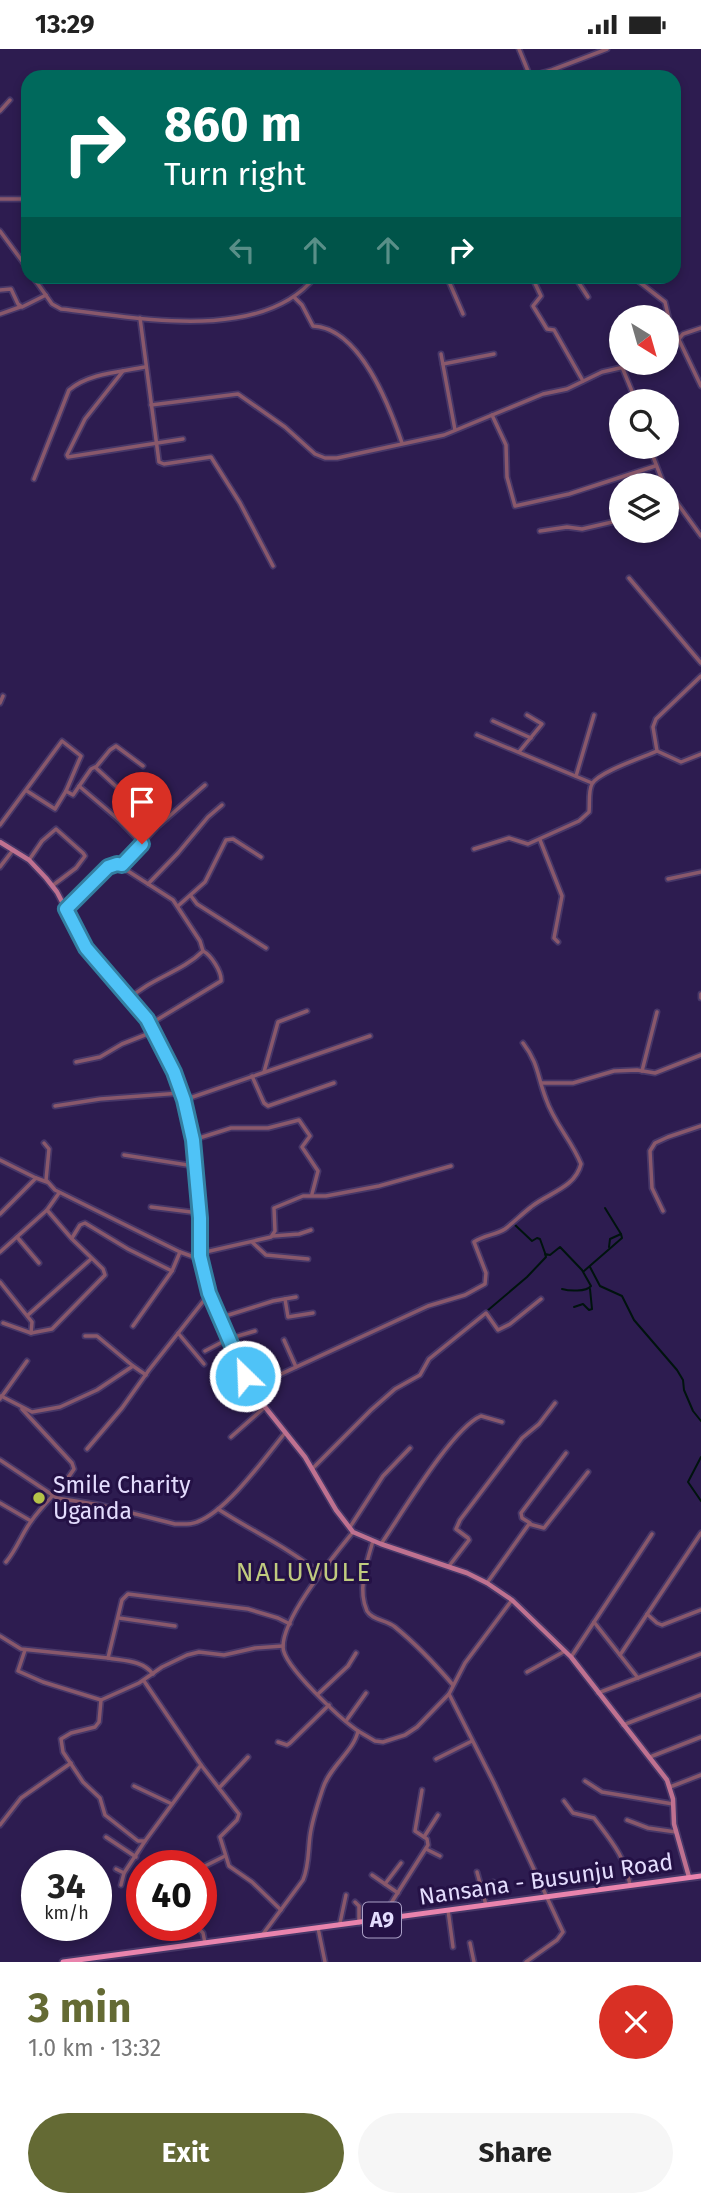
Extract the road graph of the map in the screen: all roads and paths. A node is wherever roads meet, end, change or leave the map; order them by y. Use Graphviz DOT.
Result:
graph roads {
  1 [pos="519,49"];
  2 [pos="607,49"];
  3 [pos="526,70"];
  4 [pos="552,70"];
  5 [pos="10,100"];
  6 [pos="0,111"];
  7 [pos="0,199"];
  8 [pos="21,199"];
  9 [pos="0,231"];
  10 [pos="21,260"];
  11 [pos="38,284"];
  12 [pos="308,284"];
  13 [pos="450,284"];
  14 [pos="535,284"];
  15 [pos="580,284"];
  16 [pos="642,284"];
  17 [pos="0,290"];
  18 [pos="46,295"];
  19 [pos="294,297"];
  20 [pos="588,297"];
  21 [pos="666,305"];
  22 [pos="20,307"];
  23 [pos="0,314"];
  24 [pos="463,314"];
  25 [pos="140,318"];
  26 [pos="701,328"];
  27 [pos="679,339"];
  28 [pos="441,354"];
  29 [pos="494,354"];
  30 [pos="443,364"];
  31 [pos="145,367"];
  32 [pos="609,370"];
  33 [pos="123,371"];
  34 [pos="583,381"];
  35 [pos="701,386"];
  36 [pos="151,405"];
  37 [pos="492,415"];
  38 [pos="455,430"];
  39 [pos="183,439"];
  40 [pos="156,444"];
  41 [pos="402,444"];
  42 [pos="653,459"];
  43 [pos="655,466"];
  44 [pos="658,473"];
  45 [pos="34,479"];
  46 [pos="679,508"];
  47 [pos="609,523"];
  48 [pos="540,531"];
  49 [pos="701,536"];
  50 [pos="273,566"];
  51 [pos="629,578"];
  52 [pos="701,663"];
  53 [pos="701,676"];
  54 [pos="3,696"];
  55 [pos="0,703"];
  56 [pos="527,715"];
  57 [pos="594,715"];
  58 [pos="493,721"];
  59 [pos="477,735"];
  60 [pos="531,738"];
  61 [pos="657,751"];
  62 [pos="518,752"];
  63 [pos="701,754"];
  64 [pos="143,766"];
  65 [pos="96,767"];
  66 [pos="576,776"];
  67 [pos="593,783"];
  68 [pos="205,785"];
  69 [pos="79,786"];
  70 [pos="27,791"];
  71 [pos="66,792"];
  72 [pos="222,805"];
  73 [pos="118,820"];
  74 [pos="0,825"];
  75 [pos="541,840"];
  76 [pos="0,842"];
  77 [pos="142,844"];
  78 [pos="474,849"];
  79 [pos="13,850"];
  80 [pos="261,857"];
  81 [pos="29,860"];
  82 [pos="122,865"];
  83 [pos="0,867"];
  84 [pos="701,872"];
  85 [pos="668,879"];
  86 [pos="148,884"];
  87 [pos="52,885"];
  88 [pos="191,897"];
  89 [pos="178,906"];
  90 [pos="66,909"];
  91 [pos="558,942"];
  92 [pos="266,948"];
  93 [pos="203,951"];
  94 [pos="130,999"];
  95 [pos="307,1011"];
  96 [pos="657,1012"];
  97 [pos="150,1024"];
  98 [pos="155,1031"];
  99 [pos="370,1036"];
  100 [pos="523,1043"];
  101 [pos="701,1055"];
  102 [pos="76,1062"];
  103 [pos="642,1071"];
  104 [pos="264,1072"];
  105 [pos="252,1076"];
  106 [pos="334,1083"];
  107 [pos="542,1083"];
  108 [pos="181,1093"];
  109 [pos="184,1100"];
  110 [pos="55,1106"];
  111 [pos="701,1126"];
  112 [pos="193,1140"];
  113 [pos="44,1143"];
  114 [pos="124,1155"];
  115 [pos="0,1160"];
  116 [pos="194,1166"];
  117 [pos="451,1166"];
  118 [pos="36,1178"];
  119 [pos="47,1182"];
  120 [pos="60,1193"];
  121 [pos="311,1195"];
  122 [pos="151,1207"];
  123 [pos="47,1210"];
  124 [pos="663,1211"];
  125 [pos="199,1213"];
  126 [pos="0,1214"];
  127 [pos="311,1230"];
  128 [pos="273,1236"];
  129 [pos="17,1237"];
  130 [pos="72,1238"];
  131 [pos="252,1242"];
  132 [pos="0,1252"];
  133 [pos="180,1252"];
  134 [pos="200,1254"];
  135 [pos="91,1259"];
  136 [pos="308,1259"];
  137 [pos="39,1263"];
  138 [pos="172,1271"];
  139 [pos="0,1282"];
  140 [pos="209,1293"];
  141 [pos="296,1297"];
  142 [pos="285,1299"];
  143 [pos="541,1299"];
  144 [pos="313,1313"];
  145 [pos="28,1315"];
  146 [pos="219,1318"];
  147 [pos="1,1324"];
  148 [pos="133,1326"];
  149 [pos="255,1331"];
  150 [pos="31,1333"];
  151 [pos="178,1333"];
  152 [pos="85,1336"];
  153 [pos="228,1339"];
  154 [pos="284,1340"];
  155 [pos="205,1351"];
  156 [pos="26,1361"];
  157 [pos="204,1364"];
  158 [pos="133,1366"];
  159 [pos="296,1367"];
  160 [pos="146,1375"];
  161 [pos="253,1387"];
  162 [pos="0,1397"];
  163 [pos="555,1403"];
  164 [pos="265,1406"];
  165 [pos="22,1409"];
  166 [pos="502,1422"];
  167 [pos="286,1432"];
  168 [pos="231,1437"];
  169 [pos="410,1448"];
  170 [pos="87,1449"];
  171 [pos="566,1453"];
  172 [pos="0,1461"];
  173 [pos="313,1468"];
  174 [pos="588,1472"];
  175 [pos="55,1495"];
  176 [pos="0,1503"];
  177 [pos="218,1509"];
  178 [pos="31,1521"];
  179 [pos="532,1524"];
  180 [pos="351,1529"];
  181 [pos="701,1533"];
  182 [pos="652,1534"];
  183 [pos="373,1541"];
  184 [pos="381,1544"];
  185 [pos="6,1562"];
  186 [pos="449,1566"];
  187 [pos="320,1573"];
  188 [pos="486,1583"];
  189 [pos="512,1600"];
  190 [pos="701,1610"];
  191 [pos="647,1614"];
  192 [pos="119,1618"];
  193 [pos="594,1622"];
  194 [pos="290,1624"];
  195 [pos="175,1626"];
  196 [pos="0,1636"];
  197 [pos="283,1647"];
  198 [pos="25,1650"];
  199 [pos="565,1651"];
  200 [pos="356,1653"];
  201 [pos="701,1654"];
  202 [pos="620,1655"];
  203 [pos="571,1657"];
  204 [pos="108,1658"];
  205 [pos="527,1672"];
  206 [pos="153,1674"];
  207 [pos="638,1678"];
  208 [pos="144,1681"];
  209 [pos="453,1685"];
  210 [pos="366,1693"];
  211 [pos="598,1693"];
  212 [pos="318,1694"];
  213 [pos="449,1694"];
  214 [pos="701,1695"];
  215 [pos="101,1700"];
  216 [pos="330,1705"];
  217 [pos="346,1721"];
  218 [pos="623,1725"];
  219 [pos="358,1731"];
  220 [pos="701,1737"];
  221 [pos="473,1741"];
  222 [pos="278,1742"];
  223 [pos="248,1757"];
  224 [pos="648,1758"];
  225 [pos="436,1759"];
  226 [pos="71,1763"];
  227 [pos="201,1765"];
  228 [pos="701,1775"];
  229 [pos="585,1781"];
  230 [pos="134,1786"];
  231 [pos="670,1787"];
  232 [pos="219,1788"];
  233 [pos="422,1790"];
  234 [pos="564,1801"];
  235 [pos="172,1804"];
  236 [pos="673,1804"];
  237 [pos="438,1815"];
  238 [pos="627,1821"];
  239 [pos="0,1825"];
  240 [pos="676,1832"];
  241 [pos="106,1837"];
  242 [pos="424,1837"];
  243 [pos="145,1841"];
  244 [pos="426,1849"];
  245 [pos="126,1850"];
  246 [pos="140,1850"];
  247 [pos="225,1856"];
  248 [pos="440,1856"];
  249 [pos="217,1860"];
  250 [pos="401,1863"];
  251 [pos="116,1869"];
  252 [pos="126,1870"];
  253 [pos="477,1872"];
  254 [pos="124,1873"];
  255 [pos="372,1875"];
  256 [pos="701,1876"];
  257 [pos="689,1877"];
  258 [pos="493,1882"];
  259 [pos="386,1884"];
  260 [pos="121,1885"];
  261 [pos="630,1885"];
  262 [pos="481,1886"];
  263 [pos="398,1892"];
  264 [pos="346,1895"];
  265 [pos="548,1897"];
  266 [pos="355,1902"];
  267 [pos="486,1905"];
  268 [pos="281,1910"];
  269 [pos="448,1910"];
  270 [pos="388,1919"];
  271 [pos="359,1923"];
  272 [pos="339,1926"];
  273 [pos="318,1929"];
  274 [pos="262,1936"];
  275 [pos="205,1943"];
  276 [pos="470,1943"];
  277 [pos="453,1947"];
  278 [pos="63,1962"];
  279 [pos="325,1962"];
  280 [pos="474,1962"];
  281 [pos="526,1962"];
  1 -- 3 [label="street"];
  2 -- 4 [label="street"];
  5 -- 6 [label="street"];
  7 -- 8 [label="street"];
  9 -- 10 [label="street"];
  11 -- 18 [label="street"];
  12 -- 19 [label="street"];
  13 -- 24 [label="street"];
  14 -- 34 [label="street"];
  15 -- 20 [label="street"];
  16 -- 21 [label="street"];
  17 -- 22 [label="street"];
  18 -- 22 [label="street"];
  18 -- 25 [label="street"];
  19 -- 25 [label="street"];
  19 -- 41 [label="street"];
  22 -- 23 [label="street"];
  25 -- 31 [label="street"];
  26 -- 27 [label="street"];
  27 -- 35 [label="street"];
  28 -- 30 [label="street"];
  29 -- 30 [label="street"];
  30 -- 38 [label="street"];
  31 -- 33 [label="street"];
  31 -- 36 [label="street"];
  32 -- 34 [label="street"];
  33 -- 40 [label="street"];
  33 -- 45 [label="street"];
  34 -- 37 [label="street"];
  36 -- 40 [label="street"];
  36 -- 41 [label="street"];
  37 -- 38 [label="street"];
  37 -- 43 [label="street"];
  38 -- 41 [label="street"];
  39 -- 40 [label="street"];
  40 -- 50 [label="street"];
  42 -- 43 [label="street"];
  43 -- 44 [label="street"];
  46 -- 49 [label="street"];
  47 -- 48 [label="street"];
  51 -- 52 [label="street"];
  53 -- 61 [label="street"];
  54 -- 55 [label="street"];
  56 -- 60 [label="street"];
  57 -- 66 [label="street"];
  58 -- 60 [label="street"];
  59 -- 62 [label="street"];
  60 -- 62 [label="street"];
  61 -- 63 [label="street"];
  61 -- 67 [label="street"];
  62 -- 66 [label="street"];
  64 -- 65 [label="street"];
  65 -- 69 [label="street"];
  65 -- 73 [label="street"];
  66 -- 67 [label="street"];
  67 -- 75 [label="street"];
  68 -- 77 [label="street"];
  69 -- 71 [label="street"];
  69 -- 73 [label="street"];
  70 -- 71 [label="street"];
  70 -- 71 [label="street"];
  70 -- 74 [label="street"];
  72 -- 86 [label="street"];
  73 -- 77 [label="street"];
  75 -- 78 [label="street"];
  75 -- 91 [label="street"];
  76 -- 79 [label="street"];
  77 -- 82 [label="street"];
  79 -- 81 [label="street"];
  79 -- 83 [label="street"];
  80 -- 88 [label="street"];
  81 -- 87 [label="street"];
  81 -- 87 [label="street"];
  82 -- 86 [label="street"];
  82 -- 90 [label="street"];
  84 -- 85 [label="street"];
  86 -- 89 [label="street"];
  87 -- 90 [label="street"];
  88 -- 89 [label="street"];
  88 -- 92 [label="street"];
  89 -- 93 [label="street"];
  90 -- 94 [label="street"];
  93 -- 94 [label="street"];
  93 -- 97 [label="street"];
  94 -- 97 [label="street"];
  95 -- 104 [label="street"];
  96 -- 103 [label="street"];
  97 -- 98 [label="street"];
  98 -- 102 [label="street"];
  98 -- 108 [label="street"];
  99 -- 104 [label="street"];
  100 -- 107 [label="street"];
  101 -- 103 [label="street"];
  103 -- 107 [label="street"];
  104 -- 105 [label="street"];
  105 -- 106 [label="street"];
  105 -- 109 [label="street"];
  107 -- 159 [label="street"];
  108 -- 109 [label="street"];
  108 -- 110 [label="street"];
  109 -- 112 [label="street"];
  111 -- 124 [label="street"];
  112 -- 116 [label="street"];
  112 -- 121 [label="street"];
  113 -- 119 [label="street"];
  114 -- 116 [label="street"];
  115 -- 118 [label="street"];
  116 -- 125 [label="street"];
  117 -- 121 [label="street"];
  118 -- 119 [label="street"];
  118 -- 126 [label="street"];
  119 -- 120 [label="street"];
  120 -- 123 [label="street"];
  120 -- 133 [label="street"];
  121 -- 128 [label="street"];
  122 -- 125 [label="street"];
  123 -- 129 [label="street"];
  123 -- 130 [label="street"];
  125 -- 134 [label="street"];
  127 -- 128 [label="street"];
  128 -- 131 [label="street"];
  129 -- 132 [label="street"];
  129 -- 137 [label="street"];
  130 -- 135 [label="street"];
  130 -- 138 [label="street"];
  131 -- 134 [label="street"];
  131 -- 136 [label="street"];
  133 -- 134 [label="street"];
  133 -- 138 [label="street"];
  134 -- 140 [label="street"];
  135 -- 145 [label="street"];
  135 -- 150 [label="street"];
  138 -- 148 [label="street"];
  139 -- 145 [label="street"];
  140 -- 146 [label="street"];
  140 -- 151 [label="street"];
  141 -- 142 [label="street"];
  142 -- 144 [label="street"];
  142 -- 146 [label="street"];
  143 -- 173 [label="street"];
  145 -- 150 [label="street"];
  146 -- 153 [label="street"];
  147 -- 150 [label="street"];
  149 -- 153 [label="street"];
  151 -- 157 [label="street"];
  151 -- 160 [label="street"];
  152 -- 158 [label="street"];
  153 -- 155 [label="street"];
  153 -- 161 [label="street"];
  154 -- 159 [label="street"];
  156 -- 162 [label="street"];
  158 -- 160 [label="street"];
  158 -- 165 [label="street"];
  159 -- 161 [label="street"];
  160 -- 170 [label="street"];
  161 -- 164 [label="street"];
  162 -- 165 [label="street"];
  163 -- 186 [label="street"];
  164 -- 167 [label="street"];
  164 -- 168 [label="street"];
  165 -- 175 [label="street"];
  166 -- 184 [label="street"];
  167 -- 173 [label="street"];
  167 -- 177 [label="street"];
  169 -- 180 [label="street"];
  171 -- 179 [label="street"];
  172 -- 175 [label="street"];
  173 -- 180 [label="street"];
  174 -- 179 [label="street"];
  175 -- 177 [label="street"];
  175 -- 178 [label="street"];
  176 -- 178 [label="street"];
  177 -- 187 [label="street"];
  178 -- 185 [label="street"];
  179 -- 188 [label="street"];
  180 -- 183 [label="street"];
  180 -- 187 [label="street"];
  181 -- 191 [label="street"];
  182 -- 193 [label="street"];
  183 -- 184 [label="street"];
  183 -- 209 [label="street"];
  184 -- 186 [label="street"];
  186 -- 188 [label="street"];
  187 -- 194 [label="street"];
  188 -- 189 [label="street"];
  189 -- 199 [label="street"];
  189 -- 209 [label="street"];
  190 -- 191 [label="street"];
  191 -- 202 [label="street"];
  192 -- 194 [label="street"];
  192 -- 195 [label="street"];
  192 -- 204 [label="street"];
  193 -- 202 [label="street"];
  193 -- 203 [label="street"];
  194 -- 197 [label="street"];
  196 -- 198 [label="street"];
  197 -- 206 [label="street"];
  197 -- 212 [label="street"];
  198 -- 204 [label="street"];
  198 -- 215 [label="street"];
  199 -- 203 [label="street"];
  199 -- 205 [label="street"];
  200 -- 212 [label="street"];
  201 -- 207 [label="street"];
  202 -- 207 [label="street"];
  203 -- 211 [label="street"];
  204 -- 206 [label="street"];
  206 -- 208 [label="street"];
  207 -- 211 [label="street"];
  208 -- 215 [label="street"];
  208 -- 227 [label="street"];
  209 -- 213 [label="street"];
  210 -- 217 [label="street"];
  211 -- 218 [label="street"];
  212 -- 216 [label="street"];
  213 -- 219 [label="street"];
  213 -- 221 [label="street"];
  214 -- 218 [label="street"];
  215 -- 226 [label="street"];
  216 -- 217 [label="street"];
  216 -- 222 [label="street"];
  217 -- 219 [label="street"];
  218 -- 224 [label="street"];
  219 -- 268 [label="street"];
  220 -- 224 [label="street"];
  221 -- 225 [label="street"];
  221 -- 265 [label="street"];
  223 -- 232 [label="street"];
  224 -- 231 [label="street"];
  226 -- 239 [label="street"];
  226 -- 243 [label="street"];
  227 -- 232 [label="street"];
  227 -- 235 [label="street"];
  228 -- 231 [label="street"];
  229 -- 236 [label="street"];
  230 -- 235 [label="street"];
  231 -- 236 [label="street"];
  232 -- 247 [label="street"];
  233 -- 242 [label="street"];
  234 -- 261 [label="street"];
  235 -- 243 [label="street"];
  236 -- 240 [label="street"];
  237 -- 242 [label="street"];
  238 -- 240 [label="street"];
  240 -- 257 [label="street"];
  241 -- 245 [label="street"];
  242 -- 244 [label="street"];
  243 -- 246 [label="street"];
  244 -- 248 [label="street"];
  244 -- 263 [label="street"];
  247 -- 249 [label="street"];
  247 -- 268 [label="street"];
  250 -- 259 [label="street"];
  251 -- 254 [label="street"];
  252 -- 254 [label="street"];
  253 -- 262 [label="street"];
  254 -- 260 [label="street"];
  255 -- 259 [label="street"];
  256 -- 257 [label="main road, Nansana - Busunju Road / A9"];
  257 -- 261 [label="main road, Nansana - Busunju Road / A9"];
  258 -- 262 [label="street"];
  259 -- 263 [label="street"];
  261 -- 265 [label="main road, Nansana - Busunju Road / A9"];
  262 -- 267 [label="street"];
  263 -- 270 [label="street"];
  264 -- 272 [label="street"];
  265 -- 267 [label="main road, Nansana - Busunju Road / A9"];
  265 -- 281 [label="street"];
  266 -- 271 [label="street"];
  267 -- 269 [label="main road, Nansana - Busunju Road / A9"];
  268 -- 274 [label="street"];
  269 -- 270 [label="main road, Nansana - Busunju Road / A9"];
  269 -- 277 [label="street"];
  270 -- 271 [label="main road, Nansana - Busunju Road / A9"];
  271 -- 272 [label="main road, Nansana - Busunju Road / A9"];
  272 -- 273 [label="main road, Nansana - Busunju Road / A9"];
  273 -- 274 [label="main road, Nansana - Busunju Road / A9"];
  273 -- 279 [label="street"];
  274 -- 275 [label="main road, Nansana - Busunju Road / A9"];
  275 -- 278 [label="main road, Nansana - Busunju Road / A9"];
  276 -- 280 [label="street"];
}
